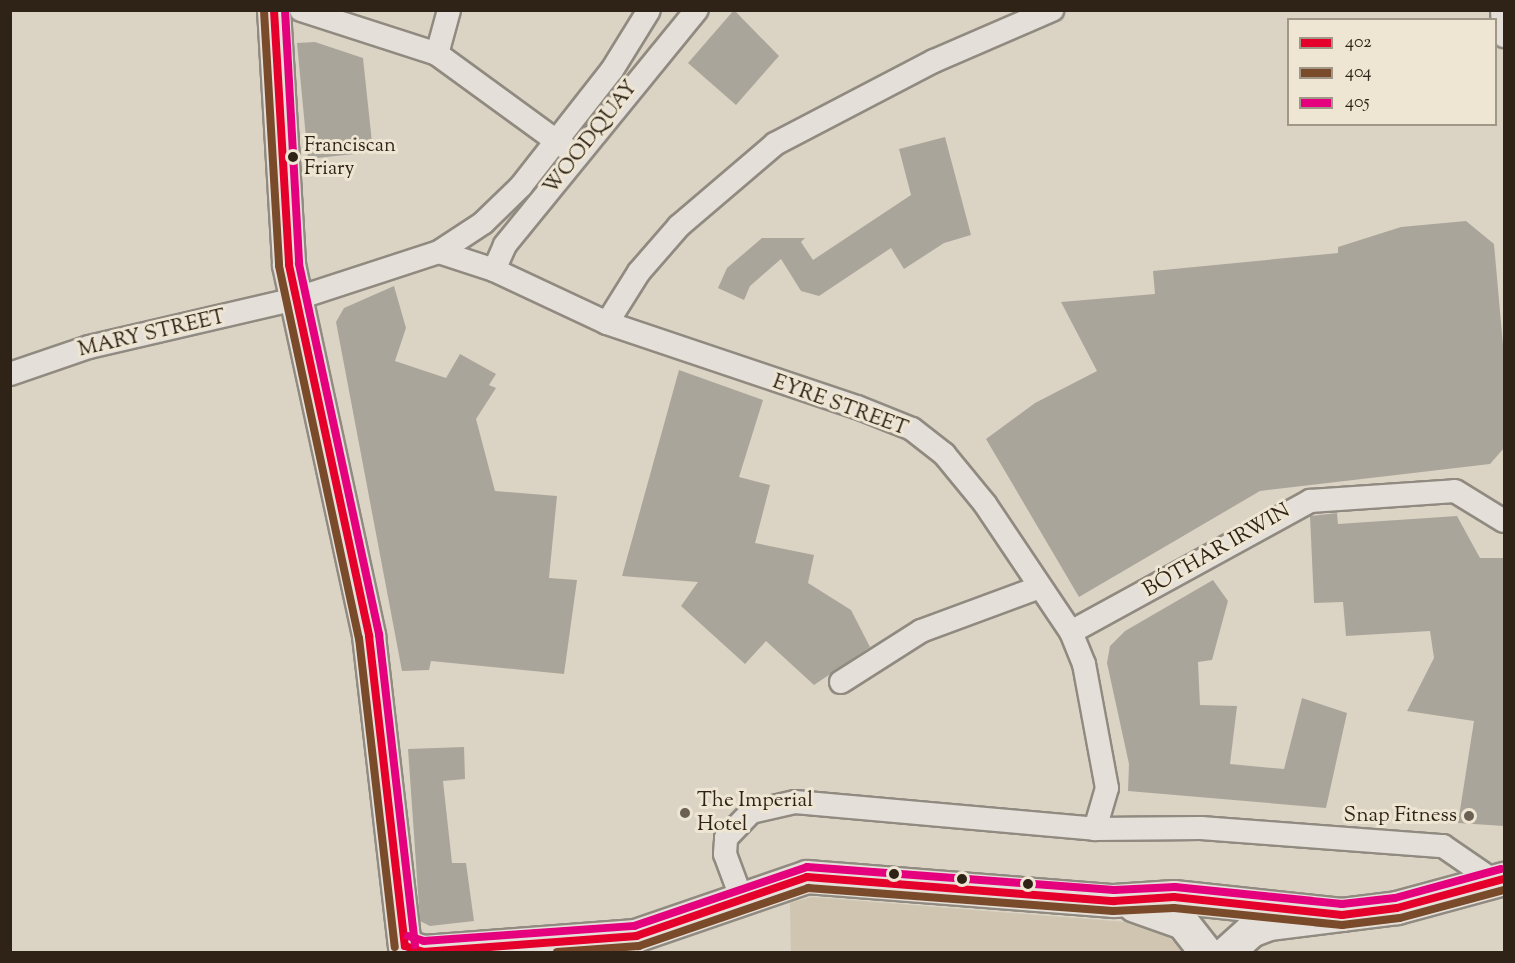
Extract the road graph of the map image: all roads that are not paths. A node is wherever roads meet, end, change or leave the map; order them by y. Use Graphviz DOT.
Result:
graph roads {
  1 [pos="274,10"];
  2 [pos="301,10"];
  3 [pos="449,10"];
  4 [pos="649,10"];
  5 [pos="697,10"];
  6 [pos="1052,10"];
  7 [pos="1502,10"];
  8 [pos="1025,15"];
  9 [pos="1504,36"];
  10 [pos="437,54"];
  11 [pos="558,142"];
  12 [pos="577,156"];
  13 [pos="439,252"];
  14 [pos="494,270"];
  15 [pos="295,299"];
  16 [pos="607,323"];
  17 [pos="10,374"];
  18 [pos="1504,521"];
  19 [pos="1037,588"];
  20 [pos="1071,632"];
  21 [pos="841,682"];
  22 [pos="1095,829"];
  23 [pos="1499,880"];
  24 [pos="741,897"];
  25 [pos="1114,901"];
  26 [pos="1342,915"];
  27 [pos="1206,952"];
  28 [pos="1228,952"];
  1 -- 15 [label="main road"];
  2 -- 10 [label="street"];
  3 -- 10 [label="street"];
  4 -- 11 [label="street, WOODQUAY"];
  5 -- 12 [label="street, WOODQUAY"];
  6 -- 8 [label="street"];
  7 -- 9 [label="street"];
  8 -- 16 [label="street"];
  10 -- 11 [label="street"];
  11 -- 12 [label="street"];
  11 -- 13 [label="street, WOODQUAY"];
  12 -- 14 [label="street, WOODQUAY"];
  13 -- 14 [label="street, EYRE STREET"];
  13 -- 15 [label="street, WOODQUAY"];
  14 -- 16 [label="street, EYRE STREET"];
  15 -- 17 [label="street, MARY STREET"];
  15 -- 24 [label="main road"];
  16 -- 19 [label="street, EYRE STREET"];
  18 -- 20 [label="street, BÓTHAR IRWIN"];
  19 -- 20 [label="street, EYRE STREET"];
  19 -- 21 [label="street"];
  20 -- 22 [label="street, EYRE STREET"];
  22 -- 23 [label="street"];
  22 -- 24 [label="street"];
  23 -- 26 [label="main road"];
  24 -- 25 [label="main road"];
  25 -- 26 [label="main road"];
  25 -- 27 [label="main road"];
  26 -- 28 [label="main road"];
}
